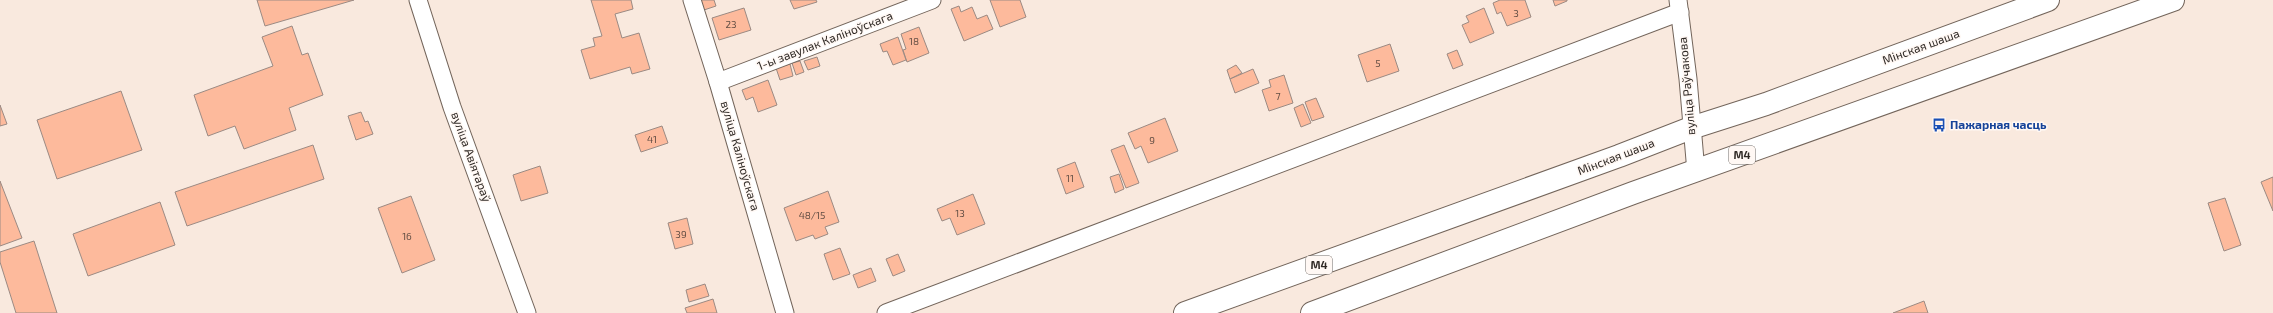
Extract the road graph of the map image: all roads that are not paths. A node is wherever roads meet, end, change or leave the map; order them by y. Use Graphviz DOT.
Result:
graph roads {
  1 [pos="418,0"];
  2 [pos="692,0"];
  3 [pos="932,0"];
  4 [pos="2048,0"];
  5 [pos="2174,0"];
  6 [pos="1679,6"];
  7 [pos="718,82"];
  8 [pos="1691,128"];
  9 [pos="1696,172"];
  10 [pos="527,313"];
  11 [pos="785,313"];
  12 [pos="886,313"];
  13 [pos="1185,313"];
  14 [pos="1312,313"];
  1 -- 10 [label="street, вуліца Авіятараў"];
  2 -- 7 [label="street, вуліца Каліноўскага"];
  3 -- 7 [label="street, 1-ы завулак Каліноўскага"];
  4 -- 8 [label="main road, Мінская шаша / М4"];
  5 -- 9 [label="main road, М4"];
  6 -- 8 [label="street, вуліца Раўчакова"];
  6 -- 12 [label="street"];
  7 -- 11 [label="street, вуліца Каліноўскага"];
  8 -- 9 [label="street, вуліца Раўчакова"];
  8 -- 13 [label="main road, Мінская шаша / М4"];
  9 -- 14 [label="main road, М4"];
}
